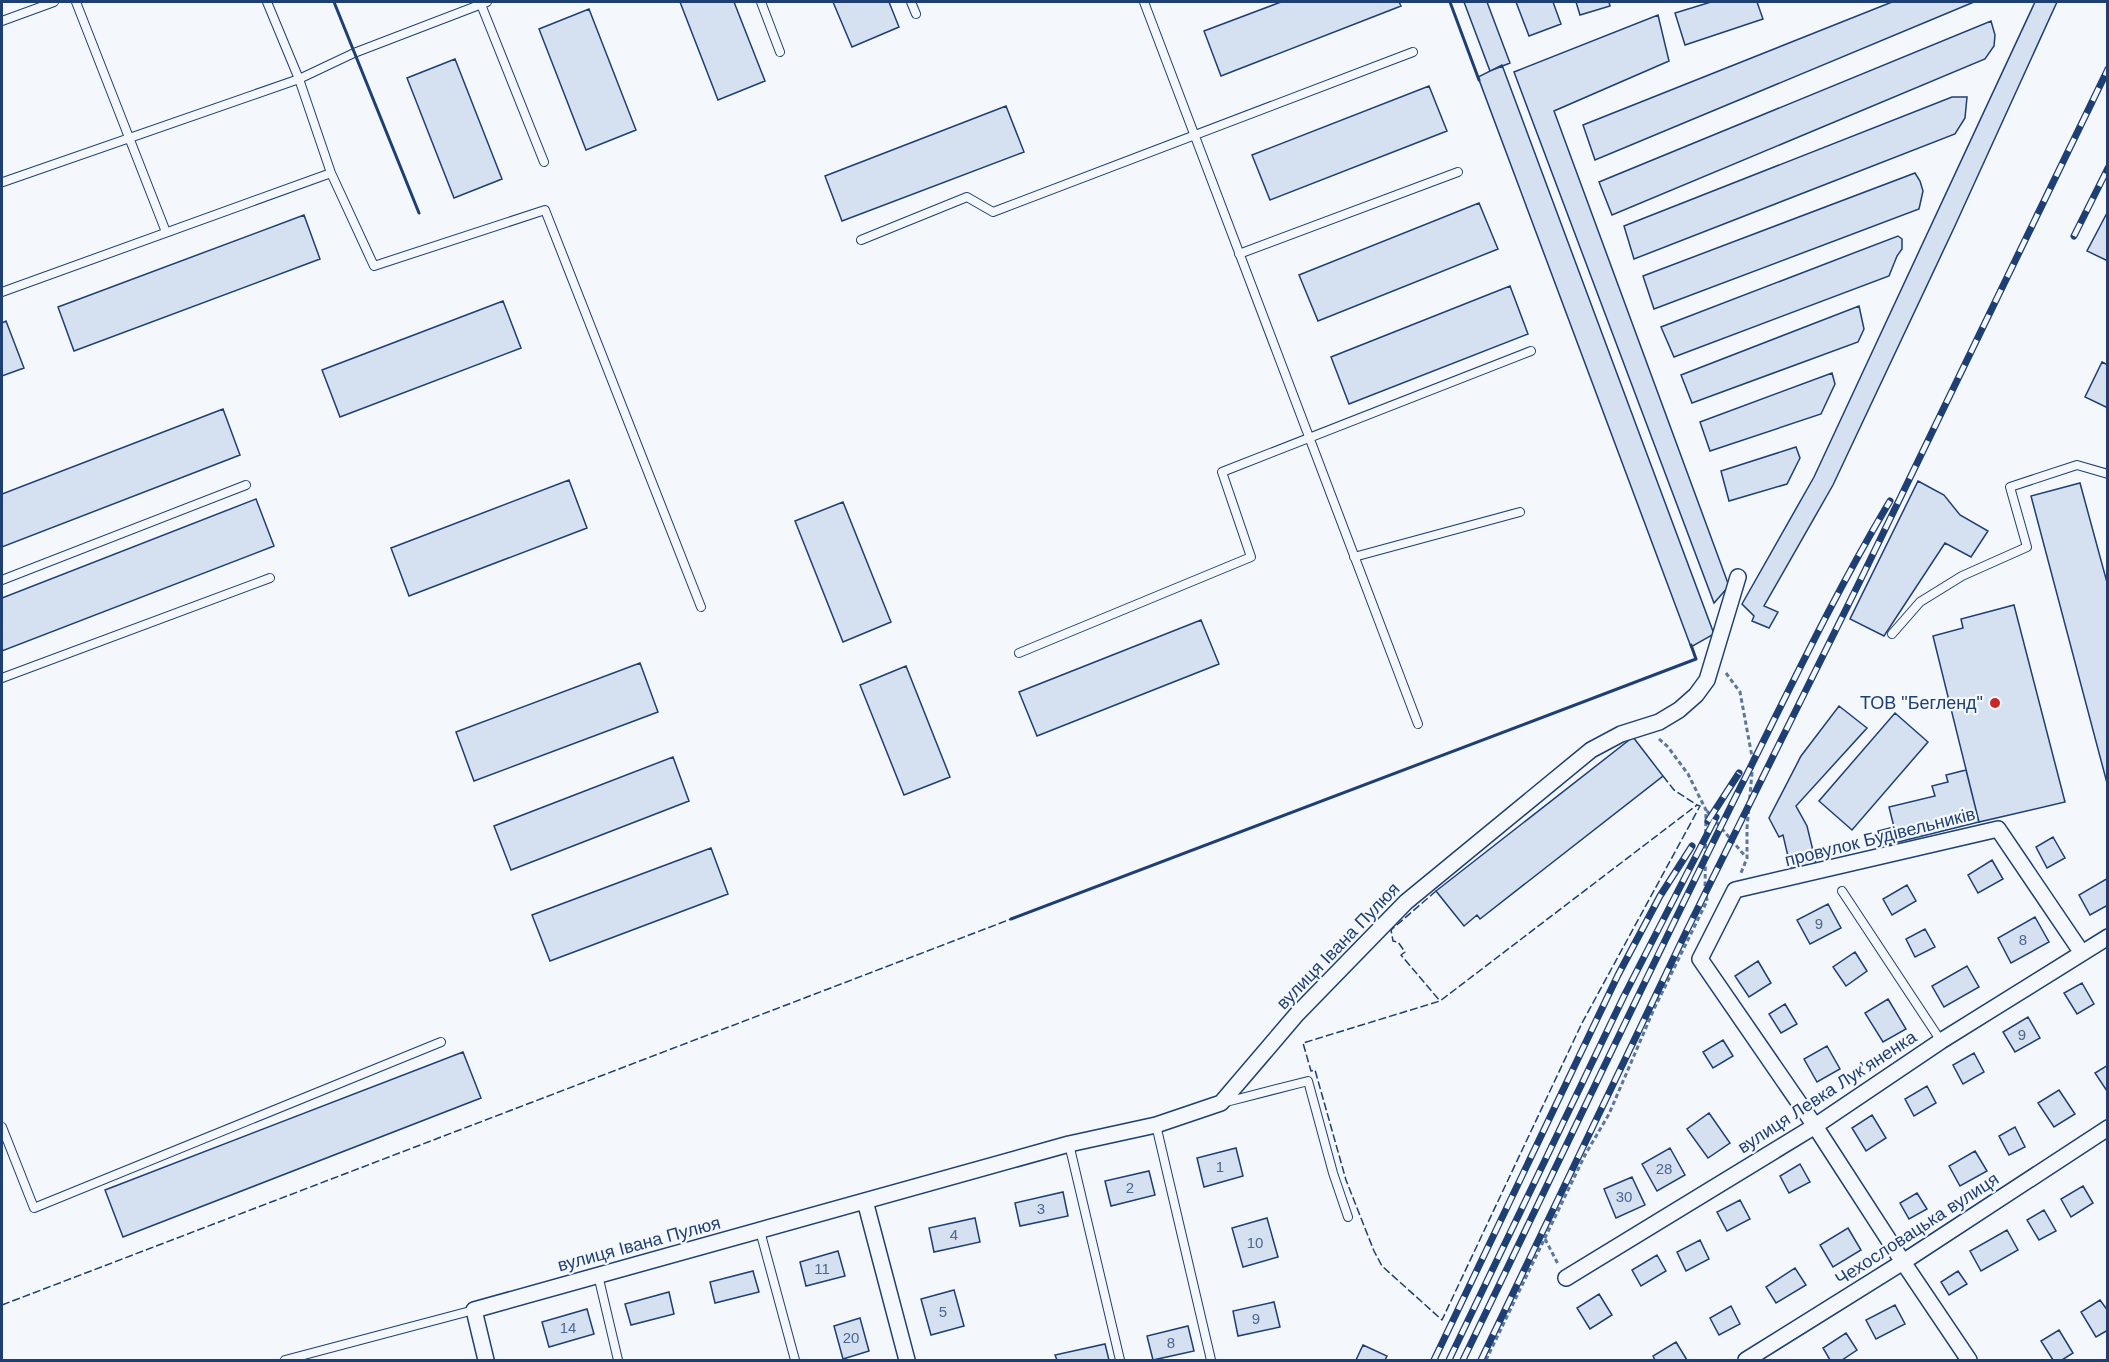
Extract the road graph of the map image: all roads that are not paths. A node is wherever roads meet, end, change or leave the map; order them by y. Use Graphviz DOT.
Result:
graph roads {
  1 [pos="54,2"];
  2 [pos="76,2"];
  3 [pos="267,2"];
  4 [pos="483,2"];
  5 [pos="761,2"];
  6 [pos="911,2"];
  7 [pos="1144,2"];
  8 [pos="916,14"];
  9 [pos="2,21"];
  10 [pos="780,52"];
  11 [pos="1413,52"];
  12 [pos="298,78"];
  13 [pos="1195,134"];
  14 [pos="129,136"];
  15 [pos="543,162"];
  16 [pos="1458,172"];
  17 [pos="331,173"];
  18 [pos="3,182"];
  19 [pos="166,232"];
  20 [pos="861,240"];
  21 [pos="1239,254"];
  22 [pos="2,292"];
  23 [pos="1531,351"];
  24 [pos="1309,437"];
  25 [pos="2108,474"];
  26 [pos="246,484"];
  27 [pos="1520,512"];
  28 [pos="1354,557"];
  29 [pos="1738,577"];
  30 [pos="270,578"];
  31 [pos="2,580"];
  32 [pos="701,607"];
  33 [pos="1892,634"];
  34 [pos="1019,652"];
  35 [pos="2,678"];
  36 [pos="1418,724"];
  37 [pos="1842,891"];
  38 [pos="2108,937"];
  39 [pos="2082,953"];
  40 [pos="1941,1041"];
  41 [pos="441,1042"];
  42 [pos="1221,1103"];
  43 [pos="1156,1125"];
  44 [pos="1815,1126"];
  45 [pos="2,1127"];
  46 [pos="2108,1128"];
  47 [pos="1069,1144"];
  48 [pos="865,1201"];
  49 [pos="1348,1217"];
  50 [pos="760,1231"];
  51 [pos="1903,1262"];
  52 [pos="598,1275"];
  53 [pos="1566,1278"];
  54 [pos="474,1311"];
  55 [pos="285,1360"];
  56 [pos="486,1360"];
  57 [pos="618,1360"];
  58 [pos="795,1360"];
  59 [pos="907,1360"];
  60 [pos="1120,1360"];
  61 [pos="1211,1360"];
  62 [pos="1746,1360"];
  63 [pos="1969,1360"];
  1 -- 9 [label="lane"];
  2 -- 14 [label="lane"];
  3 -- 12 [label="lane"];
  4 -- 12 [label="lane"];
  4 -- 15 [label="lane"];
  5 -- 10 [label="lane"];
  6 -- 8 [label="lane"];
  7 -- 13 [label="lane"];
  11 -- 13 [label="lane"];
  12 -- 14 [label="lane"];
  12 -- 17 [label="lane"];
  13 -- 20 [label="lane"];
  13 -- 21 [label="lane"];
  14 -- 18 [label="lane"];
  14 -- 19 [label="lane"];
  16 -- 21 [label="lane"];
  17 -- 19 [label="lane"];
  17 -- 32 [label="lane"];
  19 -- 22 [label="lane"];
  21 -- 24 [label="lane"];
  23 -- 24 [label="lane"];
  24 -- 28 [label="lane"];
  24 -- 34 [label="lane"];
  25 -- 33 [label="lane"];
  26 -- 31 [label="lane"];
  27 -- 28 [label="lane"];
  28 -- 36 [label="lane"];
  29 -- 42 [label="street, вулиця Івана Пулюя"];
  30 -- 35 [label="lane"];
  37 -- 40 [label="lane"];
  38 -- 39 [label="street, вулиця Левка Лукʼяненка"];
  39 -- 40 [label="street, вулиця Левка Лукʼяненка"];
  39 -- 44 [label="street, провулок Будівельників"];
  40 -- 44 [label="street, вулиця Левка Лукʼяненка"];
  41 -- 45 [label="lane"];
  42 -- 43 [label="street, вулиця Івана Пулюя"];
  42 -- 49 [label="lane"];
  43 -- 47 [label="street, вулиця Івана Пулюя"];
  43 -- 61 [label="lane"];
  44 -- 51 [label="street"];
  44 -- 53 [label="street, вулиця Левка Лукʼяненка"];
  46 -- 51 [label="street, Чехословацька вулиця"];
  47 -- 48 [label="street, вулиця Івана Пулюя"];
  47 -- 60 [label="lane"];
  48 -- 50 [label="street, вулиця Івана Пулюя"];
  48 -- 59 [label="street"];
  50 -- 52 [label="street, вулиця Івана Пулюя"];
  50 -- 58 [label="lane"];
  51 -- 62 [label="street, Чехословацька вулиця"];
  51 -- 63 [label="street"];
  52 -- 54 [label="street, вулиця Івана Пулюя"];
  52 -- 57 [label="lane"];
  54 -- 55 [label="lane"];
  54 -- 56 [label="street"];
}
